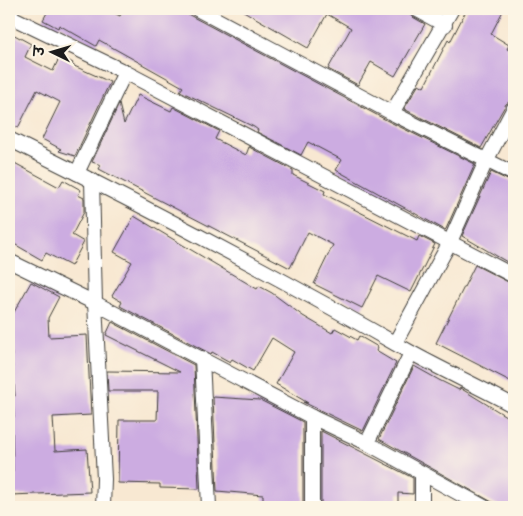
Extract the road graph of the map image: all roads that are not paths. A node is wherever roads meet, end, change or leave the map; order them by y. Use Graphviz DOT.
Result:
graph roads {
  1 [pos="197,9"];
  2 [pos="416,9"];
  3 [pos="452,9"];
  4 [pos="9,16"];
  5 [pos="445,25"];
  6 [pos="125,72"];
  7 [pos="514,108"];
  8 [pos="392,113"];
  9 [pos="9,139"];
  10 [pos="486,161"];
  11 [pos="77,173"];
  12 [pos="514,174"];
  13 [pos="92,180"];
  14 [pos="450,242"];
  15 [pos="9,261"];
  16 [pos="514,276"];
  17 [pos="95,302"];
  18 [pos="395,343"];
  19 [pos="411,352"];
  20 [pos="202,358"];
  21 [pos="514,406"];
  22 [pos="312,417"];
  23 [pos="368,443"];
  24 [pos="422,474"];
  25 [pos="103,507"];
  26 [pos="210,507"];
  27 [pos="312,507"];
  28 [pos="422,507"];
  29 [pos="484,507"];
  1 -- 8 [label="street"];
  2 -- 5 [label="street"];
  3 -- 5 [label="street"];
  4 -- 6 [label="street"];
  5 -- 8 [label="street"];
  6 -- 11 [label="street"];
  6 -- 14 [label="street"];
  7 -- 10 [label="street"];
  8 -- 10 [label="street"];
  9 -- 11 [label="street"];
  10 -- 12 [label="street"];
  10 -- 14 [label="street"];
  11 -- 13 [label="street"];
  13 -- 17 [label="street"];
  13 -- 18 [label="street"];
  14 -- 16 [label="street"];
  14 -- 18 [label="street"];
  15 -- 17 [label="street"];
  17 -- 20 [label="street"];
  17 -- 25 [label="street"];
  18 -- 19 [label="street"];
  19 -- 21 [label="street"];
  19 -- 23 [label="street"];
  20 -- 22 [label="street"];
  20 -- 26 [label="street"];
  22 -- 23 [label="street"];
  22 -- 27 [label="street"];
  23 -- 24 [label="street"];
  24 -- 28 [label="street"];
  24 -- 29 [label="street"];
}
